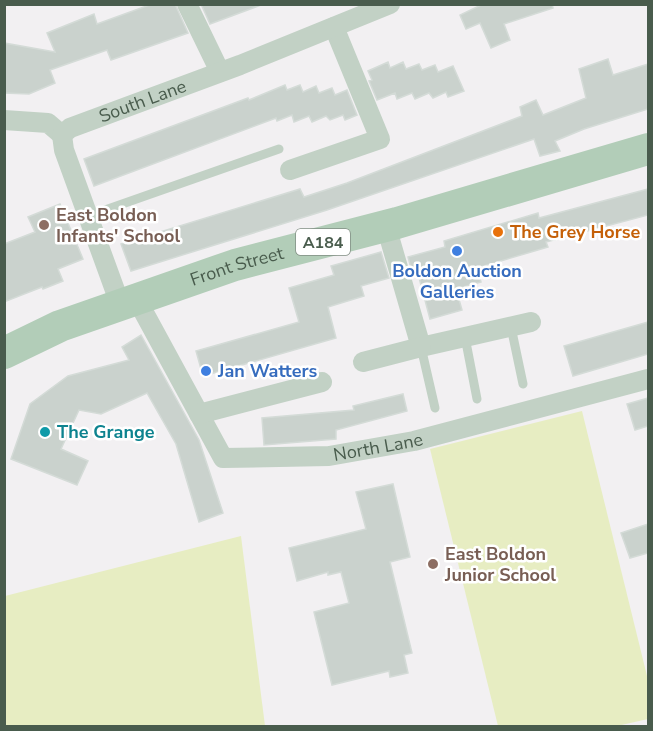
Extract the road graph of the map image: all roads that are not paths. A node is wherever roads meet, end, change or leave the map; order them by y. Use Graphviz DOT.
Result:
graph roads {
  1 [pos="187,4"];
  2 [pos="390,4"];
  3 [pos="334,27"];
  4 [pos="220,72"];
  5 [pos="4,120"];
  6 [pos="63,135"];
  7 [pos="279,149"];
  8 [pos="648,149"];
  9 [pos="290,170"];
  10 [pos="88,216"];
  11 [pos="386,226"];
  12 [pos="128,301"];
  13 [pos="531,322"];
  14 [pos="511,327"];
  15 [pos="465,337"];
  16 [pos="421,347"];
  17 [pos="4,353"];
  18 [pos="363,362"];
  19 [pos="648,379"];
  20 [pos="322,382"];
  21 [pos="523,384"];
  22 [pos="477,399"];
  23 [pos="435,408"];
  24 [pos="200,414"];
  1 -- 4 [label="street"];
  2 -- 3 [label="street, South Lane"];
  3 -- 4 [label="street, South Lane"];
  3 -- 9 [label="street"];
  4 -- 6 [label="street, South Lane"];
  5 -- 6 [label="street"];
  6 -- 10 [label="street"];
  7 -- 10 [label="lane"];
  8 -- 11 [label="main road, Front Street / A184"];
  10 -- 12 [label="street"];
  11 -- 12 [label="main road, Front Street / A184"];
  11 -- 16 [label="street"];
  12 -- 17 [label="main road, Front Street / A184"];
  12 -- 24 [label="street"];
  13 -- 14 [label="street"];
  14 -- 15 [label="street"];
  14 -- 21 [label="lane"];
  15 -- 16 [label="street"];
  15 -- 22 [label="lane"];
  16 -- 18 [label="street"];
  16 -- 23 [label="lane"];
  19 -- 24 [label="street, North Lane"];
  20 -- 24 [label="street"];
}
